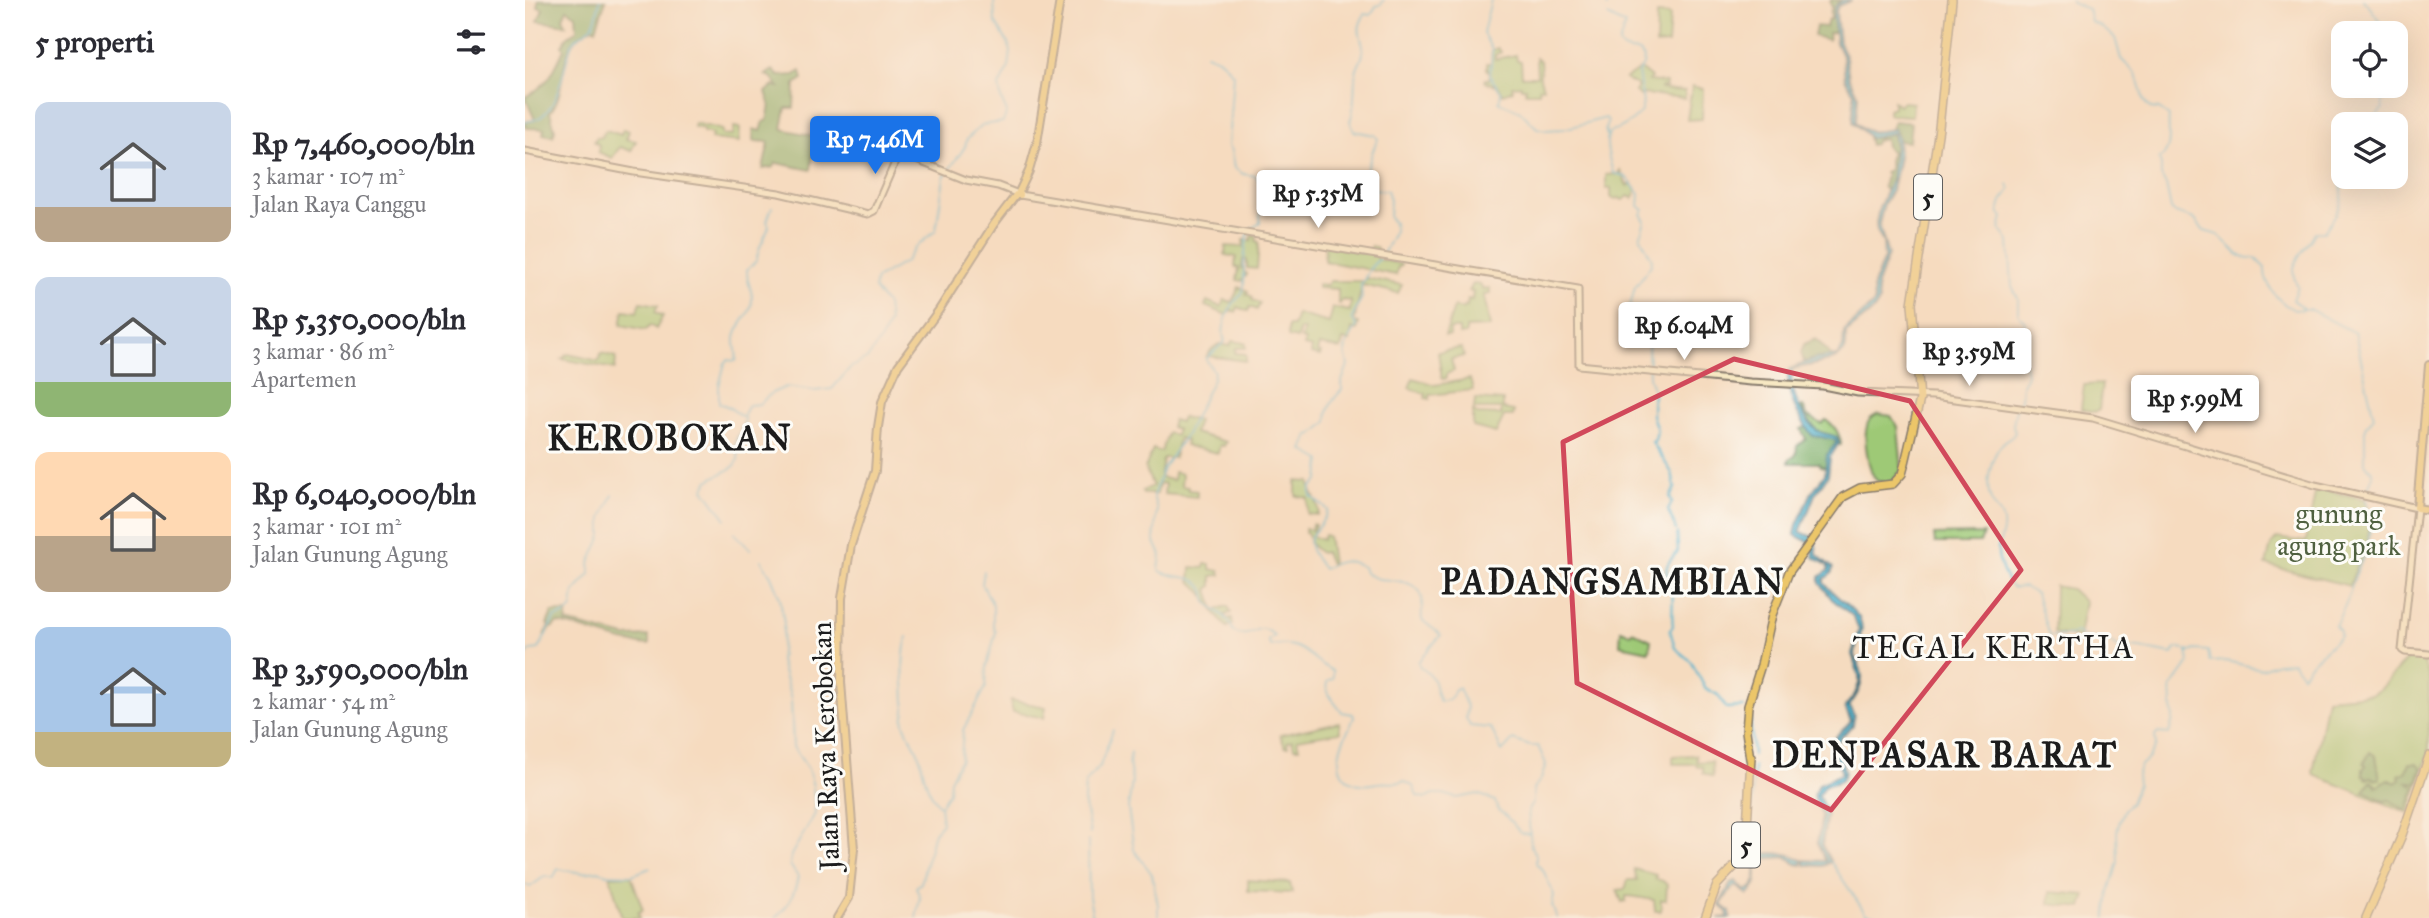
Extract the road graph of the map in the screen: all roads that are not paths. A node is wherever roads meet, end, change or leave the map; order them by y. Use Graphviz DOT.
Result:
graph roads {
  1 [pos="1060,0"];
  2 [pos="1952,0"];
  3 [pos="525,151"];
  4 [pos="1018,194"];
  5 [pos="2429,365"];
  6 [pos="1920,395"];
  7 [pos="2417,508"];
  8 [pos="2429,510"];
  9 [pos="2429,654"];
  10 [pos="2429,755"];
  11 [pos="837,918"];
  12 [pos="1705,918"];
  13 [pos="2367,918"];
  1 -- 4 [label="main road, Jalan Raya Kerobokan"];
  2 -- 6 [label="highway, 5"];
  3 -- 4 [label="main road"];
  4 -- 6 [label="main road"];
  4 -- 11 [label="main road, Jalan Raya Kerobokan"];
  5 -- 7 [label="main road"];
  6 -- 7 [label="main road"];
  6 -- 12 [label="highway, 5"];
  7 -- 8 [label="main road"];
  7 -- 9 [label="main road"];
  10 -- 13 [label="highway"];
}
